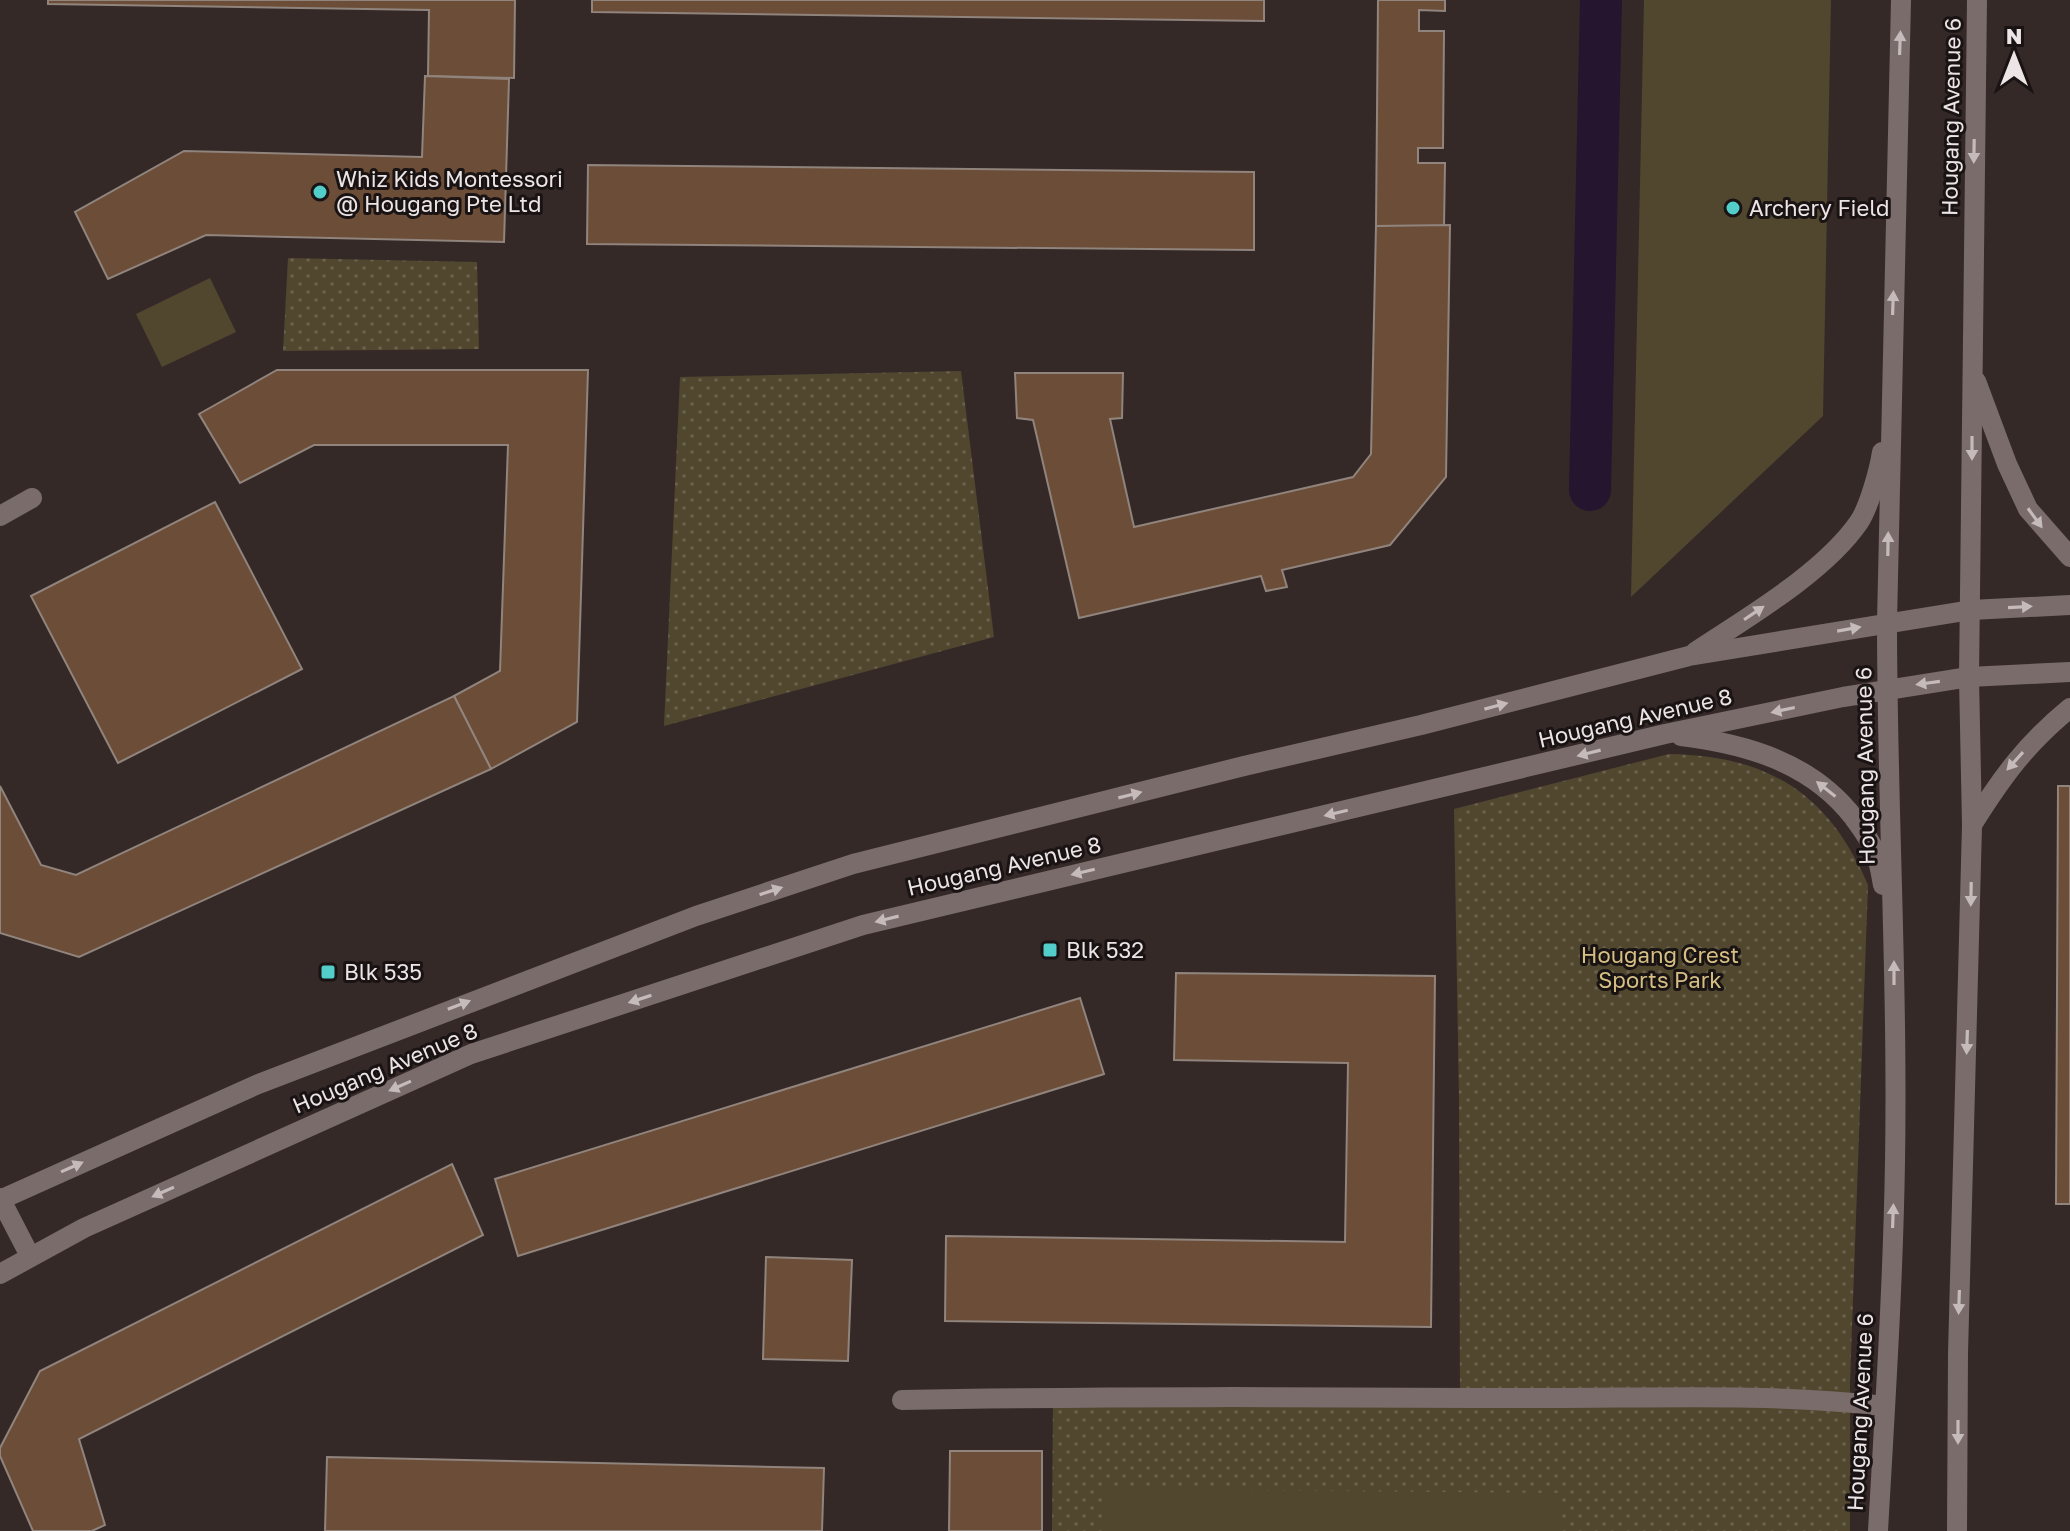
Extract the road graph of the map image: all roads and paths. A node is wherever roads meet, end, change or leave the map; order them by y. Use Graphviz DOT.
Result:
graph roads {
  1 [pos="1901,0"];
  2 [pos="1977,0"];
  3 [pos="1972,370"];
  4 [pos="1891,381"];
  5 [pos="32,498"];
  6 [pos="0,516"];
  7 [pos="2070,557"];
  8 [pos="2070,605"];
  9 [pos="1971,610"];
  10 [pos="1887,622"];
  11 [pos="1689,656"];
  12 [pos="2070,672"];
  13 [pos="1969,677"];
  14 [pos="1887,688"];
  15 [pos="2070,708"];
  16 [pos="1665,734"];
  17 [pos="1972,825"];
  18 [pos="1894,931"];
  19 [pos="0,1199"];
  20 [pos="30,1256"];
  21 [pos="0,1274"];
  22 [pos="902,1400"];
  23 [pos="1885,1406"];
  24 [pos="1878,1531"];
  25 [pos="1957,1531"];
  4 -- 1 [label="main road, Hougang Avenue 6, one-way"];
  2 -- 3 [label="main road, Hougang Avenue 6, one-way"];
  3 -- 7 [label="main road, one-way"];
  3 -- 9 [label="main road, Hougang Avenue 6, one-way"];
  10 -- 4 [label="main road, Hougang Avenue 6, one-way"];
  11 -- 4 [label="main road, one-way"];
  5 -- 6 [label="main road"];
  9 -- 8 [label="main road, Hougang Avenue 8, one-way"];
  9 -- 10 [label="main road, Hougang Avenue 8"];
  9 -- 13 [label="main road, Hougang Avenue 6"];
  11 -- 10 [label="main road, Hougang Avenue 8, one-way"];
  10 -- 14 [label="main road, Hougang Avenue 6"];
  19 -- 11 [label="main road, Hougang Avenue 8, one-way"];
  12 -- 13 [label="main road, Hougang Avenue 8"];
  13 -- 14 [label="main road, Hougang Avenue 8, one-way"];
  13 -- 17 [label="main road, Hougang Avenue 6"];
  14 -- 16 [label="main road, Hougang Avenue 8, one-way"];
  14 -- 18 [label="main road, Hougang Avenue 6"];
  15 -- 17 [label="main road, one-way"];
  18 -- 16 [label="main road, one-way"];
  16 -- 20 [label="main road, Hougang Avenue 8, one-way"];
  17 -- 25 [label="main road, Hougang Avenue 6, one-way"];
  23 -- 18 [label="main road, Hougang Avenue 6, one-way"];
  19 -- 20 [label="main road"];
  20 -- 21 [label="main road, Hougang Avenue 8"];
  22 -- 23 [label="main road"];
  23 -- 24 [label="main road, Hougang Avenue 6"];
}
